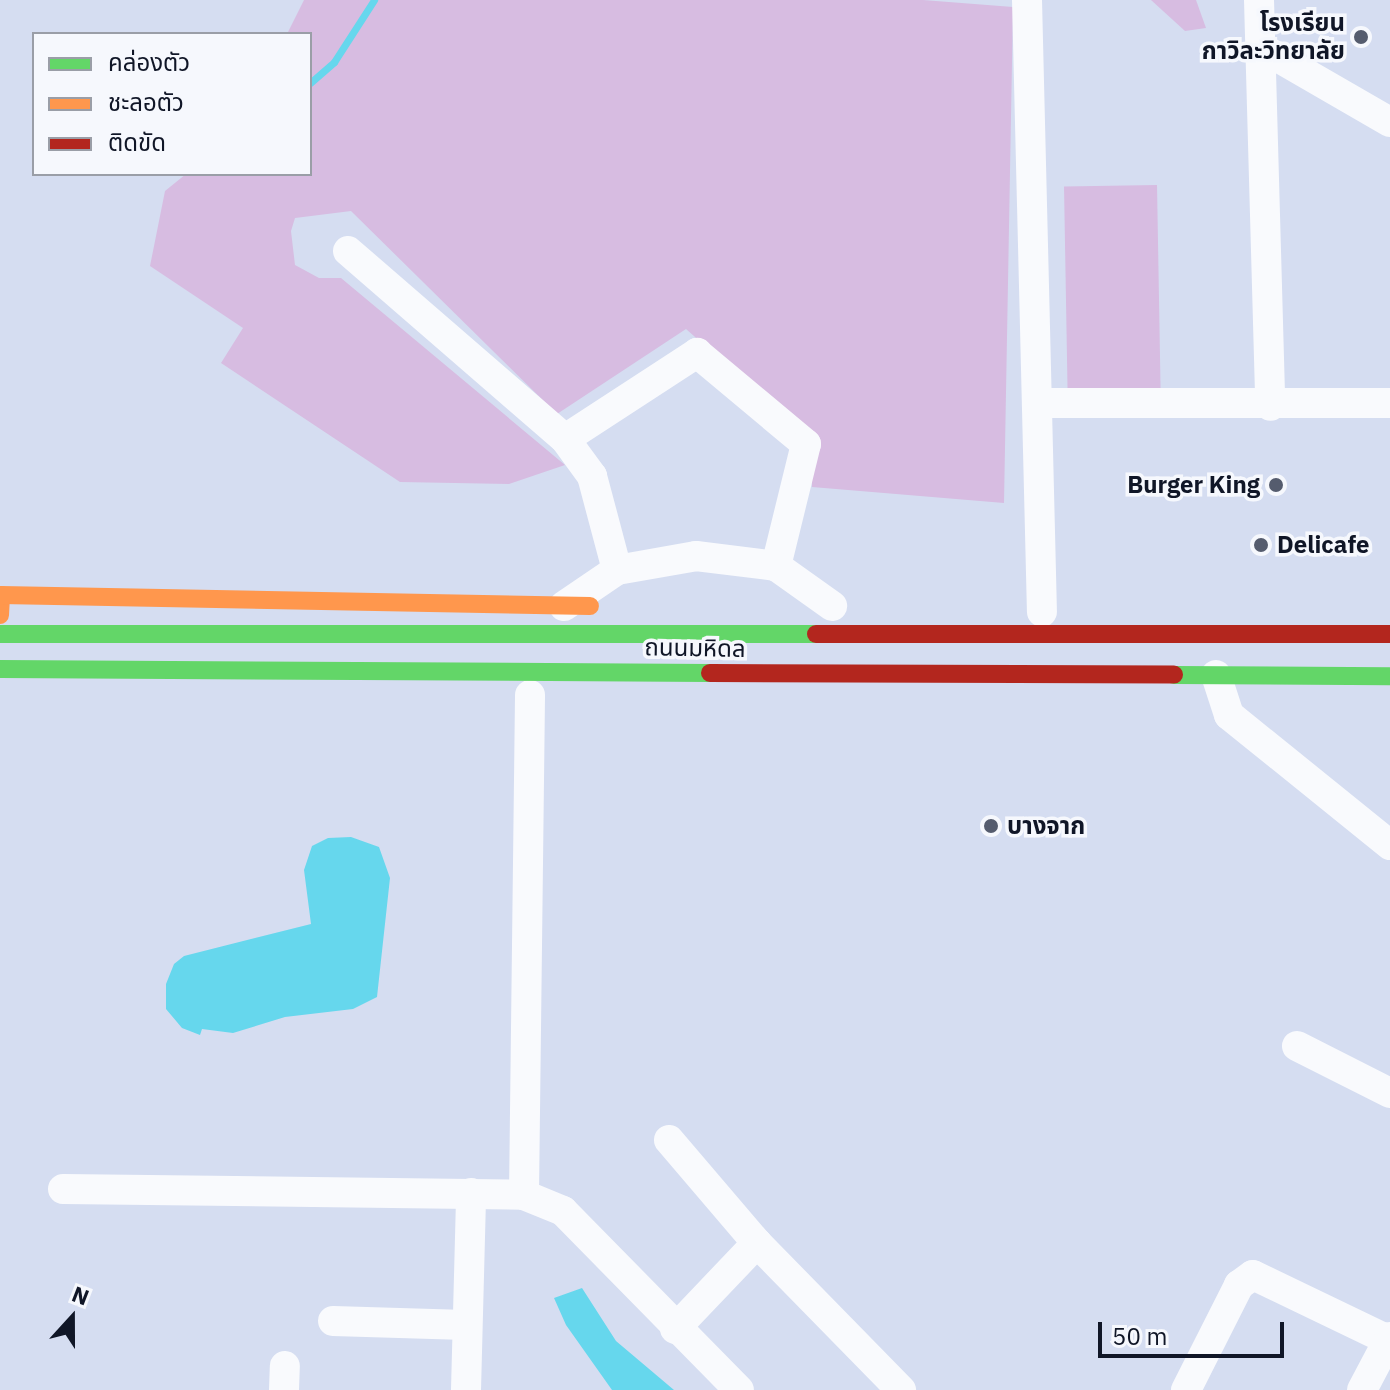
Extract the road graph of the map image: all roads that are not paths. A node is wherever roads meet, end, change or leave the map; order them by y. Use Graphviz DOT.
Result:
graph roads {
  1 [pos="1027,0"];
  2 [pos="1259,0"];
  3 [pos="1260,47"];
  4 [pos="1390,122"];
  5 [pos="348,251"];
  6 [pos="1037,403"];
  7 [pos="1390,403"];
  8 [pos="1270,406"];
  9 [pos="565,439"];
  10 [pos="776,566"];
  11 [pos="617,570"];
  12 [pos="0,595"];
  13 [pos="564,606"];
  14 [pos="611,606"];
  15 [pos="801,606"];
  16 [pos="845,607"];
  17 [pos="1034,612"];
  18 [pos="0,615"];
  19 [pos="0,634"];
  20 [pos="1390,634"];
  21 [pos="1166,635"];
  22 [pos="0,669"];
  23 [pos="1216,675"];
  24 [pos="1154,676"];
  25 [pos="1390,676"];
  26 [pos="728,694"];
  27 [pos="530,695"];
  28 [pos="1390,845"];
  29 [pos="1297,1046"];
  30 [pos="1390,1093"];
  31 [pos="669,1140"];
  32 [pos="63,1189"];
  33 [pos="471,1193"];
  34 [pos="524,1195"];
  35 [pos="757,1243"];
  36 [pos="333,1321"];
  37 [pos="466,1325"];
  38 [pos="675,1329"];
  39 [pos="1389,1339"];
  40 [pos="466,1390"];
  41 [pos="739,1390"];
  42 [pos="901,1390"];
  43 [pos="1186,1390"];
  44 [pos="1362,1390"];
  1 -- 6 [label="street"];
  2 -- 3 [label="street"];
  3 -- 4 [label="street"];
  3 -- 8 [label="street"];
  5 -- 9 [label="street"];
  6 -- 8 [label="street"];
  6 -- 17 [label="street"];
  7 -- 8 [label="street"];
  9 -- 10 [label="street"];
  9 -- 11 [label="street"];
  10 -- 11 [label="street"];
  10 -- 16 [label="street"];
  11 -- 13 [label="street"];
  12 -- 13 [label="main road"];
  12 -- 18 [label="main road"];
  13 -- 14 [label="main road"];
  15 -- 16 [label="main road"];
  17 -- 21 [label="main road"];
  19 -- 21 [label="main road, ถนนมหิดล"];
  20 -- 21 [label="main road, ถนนมหิดล"];
  22 -- 24 [label="main road, ถนนมหิดล"];
  23 -- 24 [label="main road, ถนนมหิดล"];
  23 -- 25 [label="main road, ถนนมหิดล"];
  23 -- 28 [label="street"];
  24 -- 26 [label="main road"];
  27 -- 34 [label="street"];
  29 -- 30 [label="street"];
  31 -- 35 [label="street"];
  32 -- 33 [label="street"];
  33 -- 34 [label="street"];
  33 -- 37 [label="street"];
  34 -- 38 [label="street"];
  35 -- 38 [label="street"];
  35 -- 42 [label="street"];
  36 -- 37 [label="street"];
  37 -- 40 [label="street"];
  38 -- 41 [label="street"];
  39 -- 43 [label="street"];
  39 -- 44 [label="street"];
}
